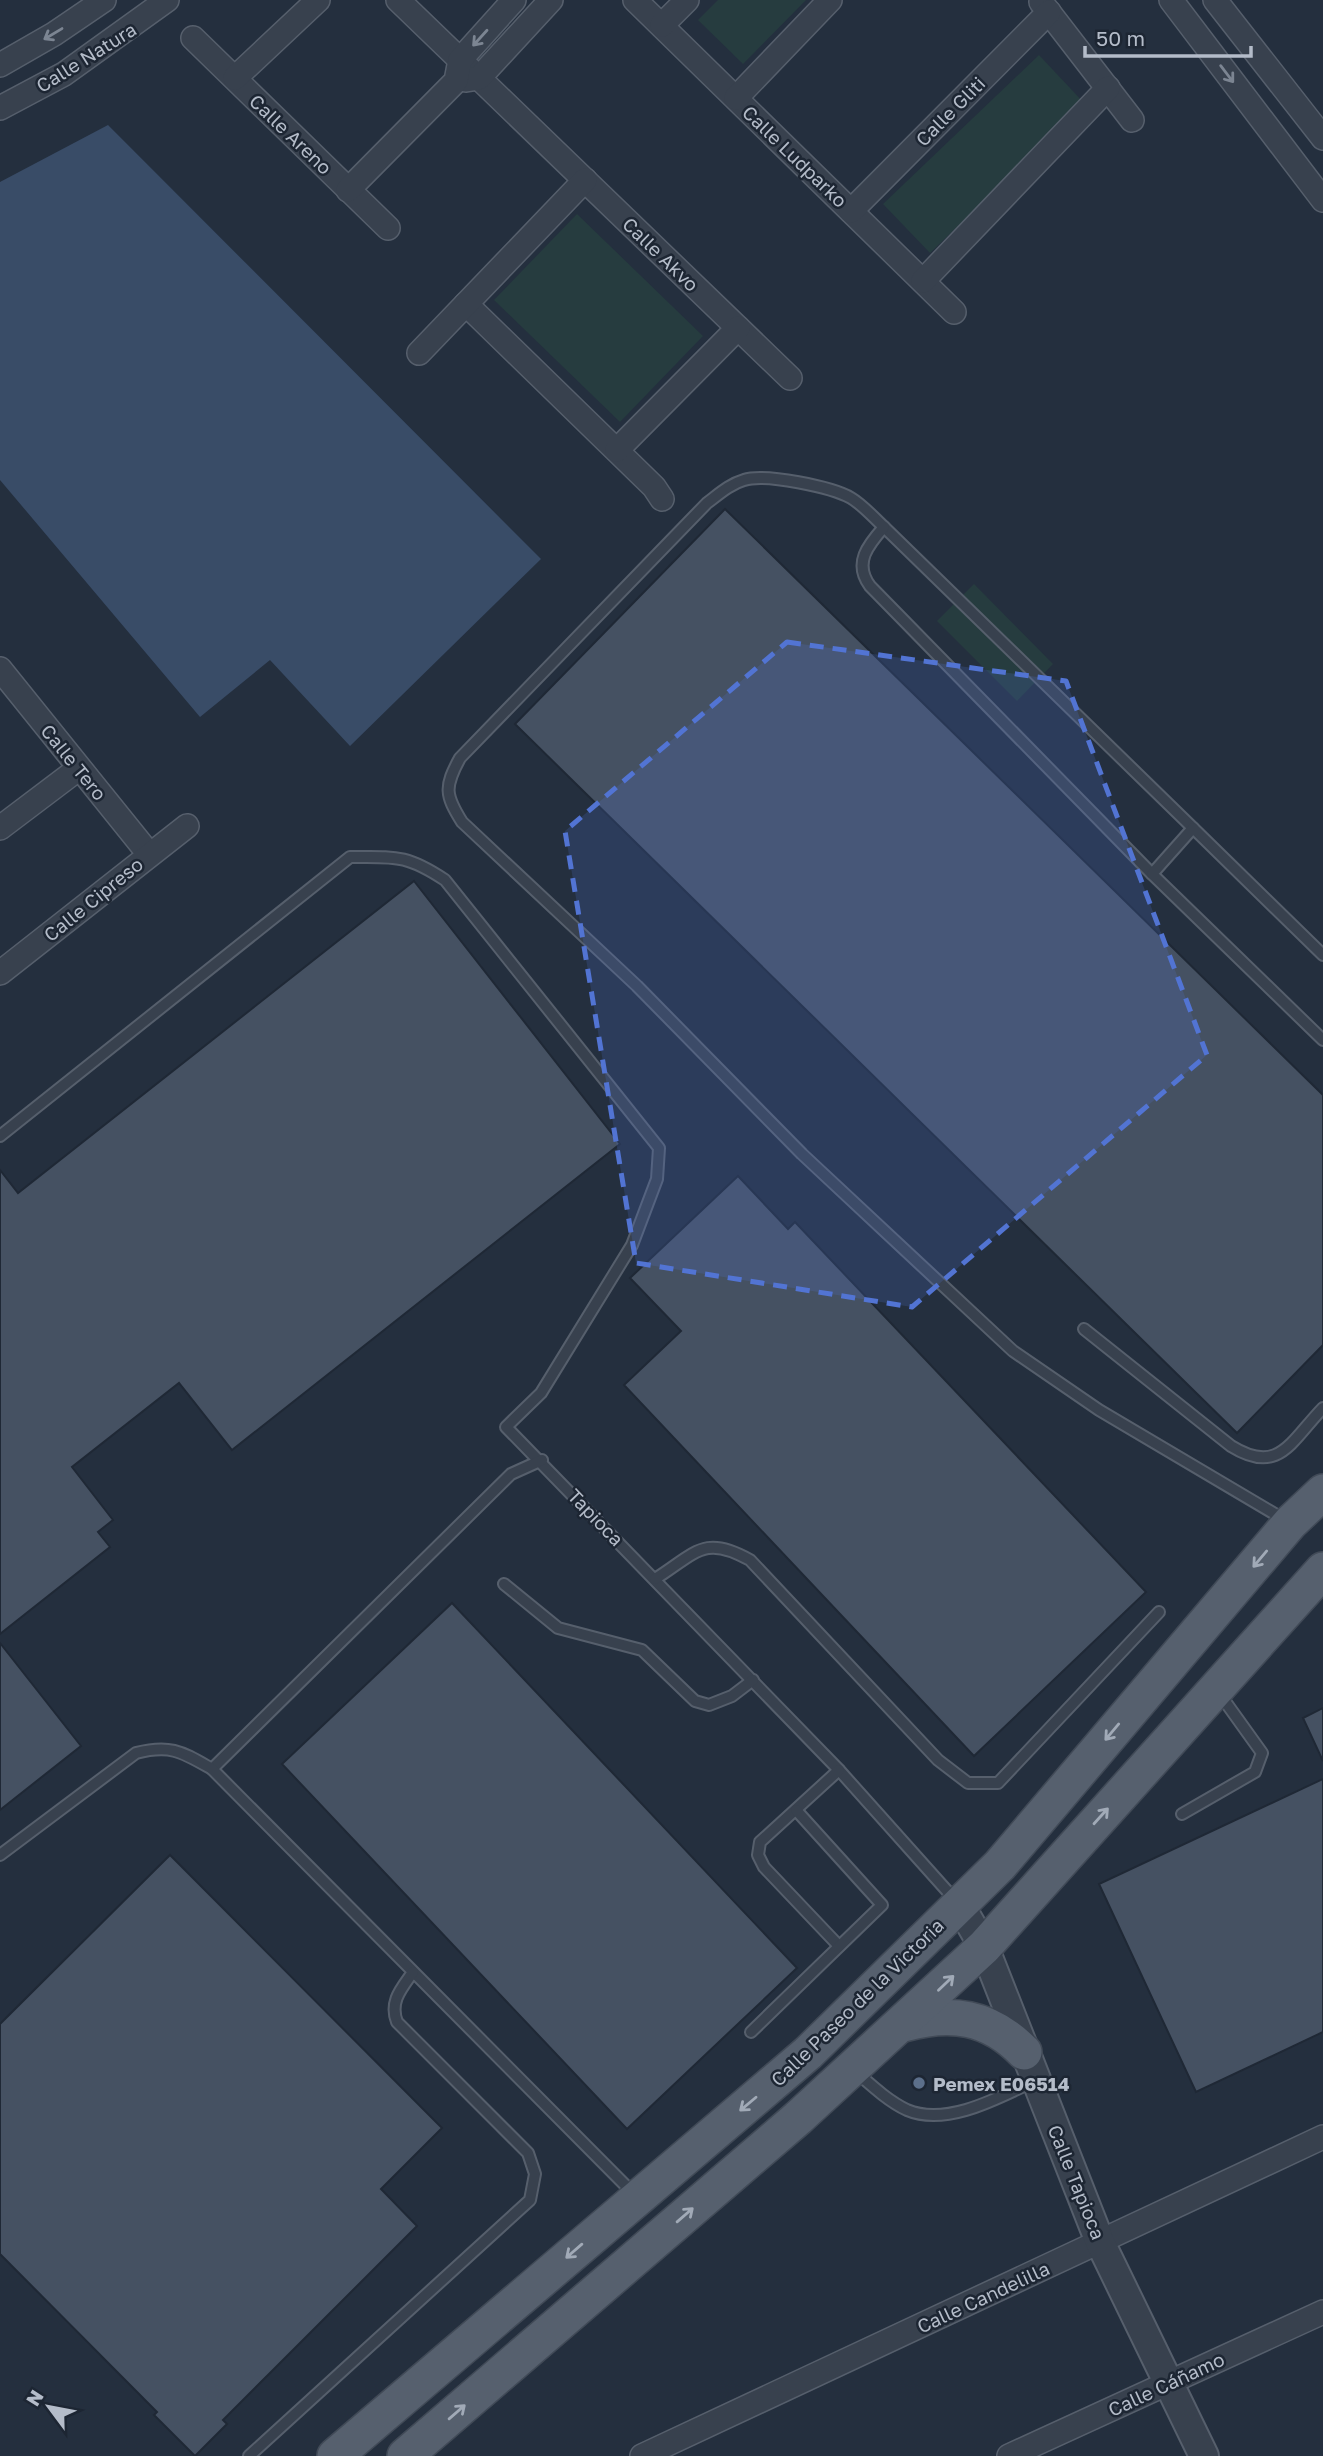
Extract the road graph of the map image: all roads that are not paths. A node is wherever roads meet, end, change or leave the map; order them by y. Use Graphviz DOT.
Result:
graph roads {
  1 [pos="104,0"];
  2 [pos="167,0"];
  3 [pos="318,0"];
  4 [pos="398,0"];
  5 [pos="514,0"];
  6 [pos="551,0"];
  7 [pos="635,0"];
  8 [pos="830,0"];
  9 [pos="1171,0"];
  10 [pos="1215,0"];
  11 [pos="1044,6"];
  12 [pos="672,9"];
  13 [pos="193,38"];
  14 [pos="0,65"];
  15 [pos="465,73"];
  16 [pos="234,78"];
  17 [pos="1108,88"];
  18 [pos="736,98"];
  19 [pos="0,108"];
  20 [pos="1132,120"];
  21 [pos="1323,138"];
  22 [pos="585,180"];
  23 [pos="348,190"];
  24 [pos="1323,200"];
  25 [pos="851,211"];
  26 [pos="387,228"];
  27 [pos="923,281"];
  28 [pos="466,304"];
  29 [pos="954,312"];
  30 [pos="738,328"];
  31 [pos="419,353"];
  32 [pos="790,378"];
  33 [pos="617,450"];
  34 [pos="662,499"];
  35 [pos="884,527"];
  36 [pos="0,669"];
  37 [pos="78,769"];
  38 [pos="187,826"];
  39 [pos="0,828"];
  40 [pos="1193,828"];
  41 [pos="149,854"];
  42 [pos="1152,874"];
  43 [pos="1323,955"];
  44 [pos="2,966"];
  45 [pos="1323,1040"];
  46 [pos="0,1136"];
  47 [pos="1084,1329"];
  48 [pos="1323,1408"];
  49 [pos="542,1461"];
  50 [pos="1323,1492"];
  51 [pos="1290,1523"];
  52 [pos="1323,1570"];
  53 [pos="655,1579"];
  54 [pos="504,1584"];
  55 [pos="1159,1612"];
  56 [pos="753,1680"];
  57 [pos="1216,1688"];
  58 [pos="212,1769"];
  59 [pos="839,1770"];
  60 [pos="796,1810"];
  61 [pos="1182,1814"];
  62 [pos="0,1855"];
  63 [pos="959,1904"];
  64 [pos="839,1946"];
  65 [pos="984,1947"];
  66 [pos="413,1972"];
  67 [pos="904,2024"];
  68 [pos="751,2032"];
  69 [pos="1030,2066"];
  70 [pos="853,2069"];
  71 [pos="1323,2137"];
  72 [pos="637,2197"];
  73 [pos="1100,2242"];
  74 [pos="1323,2312"];
  75 [pos="524,2353"];
  76 [pos="1169,2383"];
  77 [pos="249,2456"];
  78 [pos="335,2456"];
  79 [pos="405,2456"];
  80 [pos="642,2456"];
  81 [pos="1009,2456"];
  82 [pos="1204,2456"];
  1 -- 14 [label="street, Calle Natura, one-way"];
  2 -- 19 [label="street, Calle Natura"];
  3 -- 16 [label="street, Calle Areno"];
  4 -- 15 [label="street"];
  5 -- 15 [label="street, Calle Areno, one-way"];
  6 -- 15 [label="street, Calle Areno"];
  7 -- 12 [label="street, Calle Ludparko"];
  8 -- 18 [label="street"];
  9 -- 24 [label="street, one-way"];
  10 -- 21 [label="street"];
  11 -- 17 [label="street"];
  11 -- 25 [label="street, Calle Gliti"];
  12 -- 18 [label="street, Calle Ludparko"];
  13 -- 16 [label="street, Calle Areno"];
  15 -- 22 [label="street, Calle Akvo"];
  15 -- 23 [label="street, Calle Areno"];
  16 -- 23 [label="street, Calle Areno"];
  17 -- 20 [label="street"];
  17 -- 27 [label="street"];
  18 -- 25 [label="street, Calle Ludparko"];
  22 -- 28 [label="street"];
  22 -- 30 [label="street, Calle Akvo"];
  23 -- 26 [label="street, Calle Areno"];
  25 -- 27 [label="street, Calle Ludparko"];
  27 -- 29 [label="street, Calle Ludparko"];
  28 -- 31 [label="street"];
  28 -- 33 [label="street"];
  30 -- 32 [label="street, Calle Akvo"];
  30 -- 33 [label="street"];
  33 -- 34 [label="street"];
  35 -- 40 [label="lane"];
  35 -- 42 [label="lane"];
  35 -- 51 [label="lane"];
  36 -- 37 [label="street, Calle Tero"];
  37 -- 39 [label="street"];
  37 -- 41 [label="street, Calle Tero"];
  38 -- 41 [label="street, Calle Cipreso"];
  40 -- 42 [label="lane"];
  40 -- 43 [label="lane"];
  41 -- 44 [label="street, Calle Cipreso"];
  42 -- 45 [label="lane"];
  46 -- 49 [label="lane, Tapioca"];
  47 -- 48 [label="lane"];
  49 -- 53 [label="lane, Tapioca"];
  49 -- 58 [label="lane"];
  50 -- 51 [label="main road, Calle Paseo de la Victoria"];
  51 -- 63 [label="main road, Calle Paseo de la Victoria, one-way"];
  52 -- 57 [label="main road"];
  53 -- 55 [label="lane"];
  53 -- 56 [label="lane, Tapioca"];
  54 -- 56 [label="lane"];
  56 -- 59 [label="lane, Tapioca"];
  57 -- 61 [label="lane"];
  65 -- 57 [label="main road, one-way"];
  58 -- 62 [label="lane"];
  58 -- 66 [label="lane"];
  59 -- 60 [label="lane"];
  59 -- 63 [label="lane, Tapioca"];
  60 -- 64 [label="lane"];
  60 -- 64 [label="lane"];
  63 -- 65 [label="street, Calle Tapioca"];
  63 -- 72 [label="main road, Calle Paseo de la Victoria, one-way"];
  64 -- 68 [label="lane"];
  67 -- 65 [label="main road, one-way"];
  65 -- 69 [label="street, Calle Tapioca"];
  66 -- 72 [label="lane"];
  66 -- 77 [label="lane"];
  67 -- 69 [label="main road"];
  67 -- 70 [label="main road"];
  69 -- 70 [label="lane"];
  69 -- 73 [label="street, Calle Tapioca"];
  75 -- 70 [label="main road, one-way"];
  71 -- 73 [label="street, Calle Candelilla"];
  72 -- 75 [label="main road"];
  72 -- 78 [label="main road, Calle Paseo de la Victoria, one-way"];
  73 -- 76 [label="street, Calle Tapioca"];
  73 -- 80 [label="street, Calle Candelilla"];
  74 -- 76 [label="street, Calle Cáñamo"];
  79 -- 75 [label="main road, one-way"];
  76 -- 81 [label="street, Calle Cáñamo"];
  76 -- 82 [label="street, Calle Tapioca"];
}
